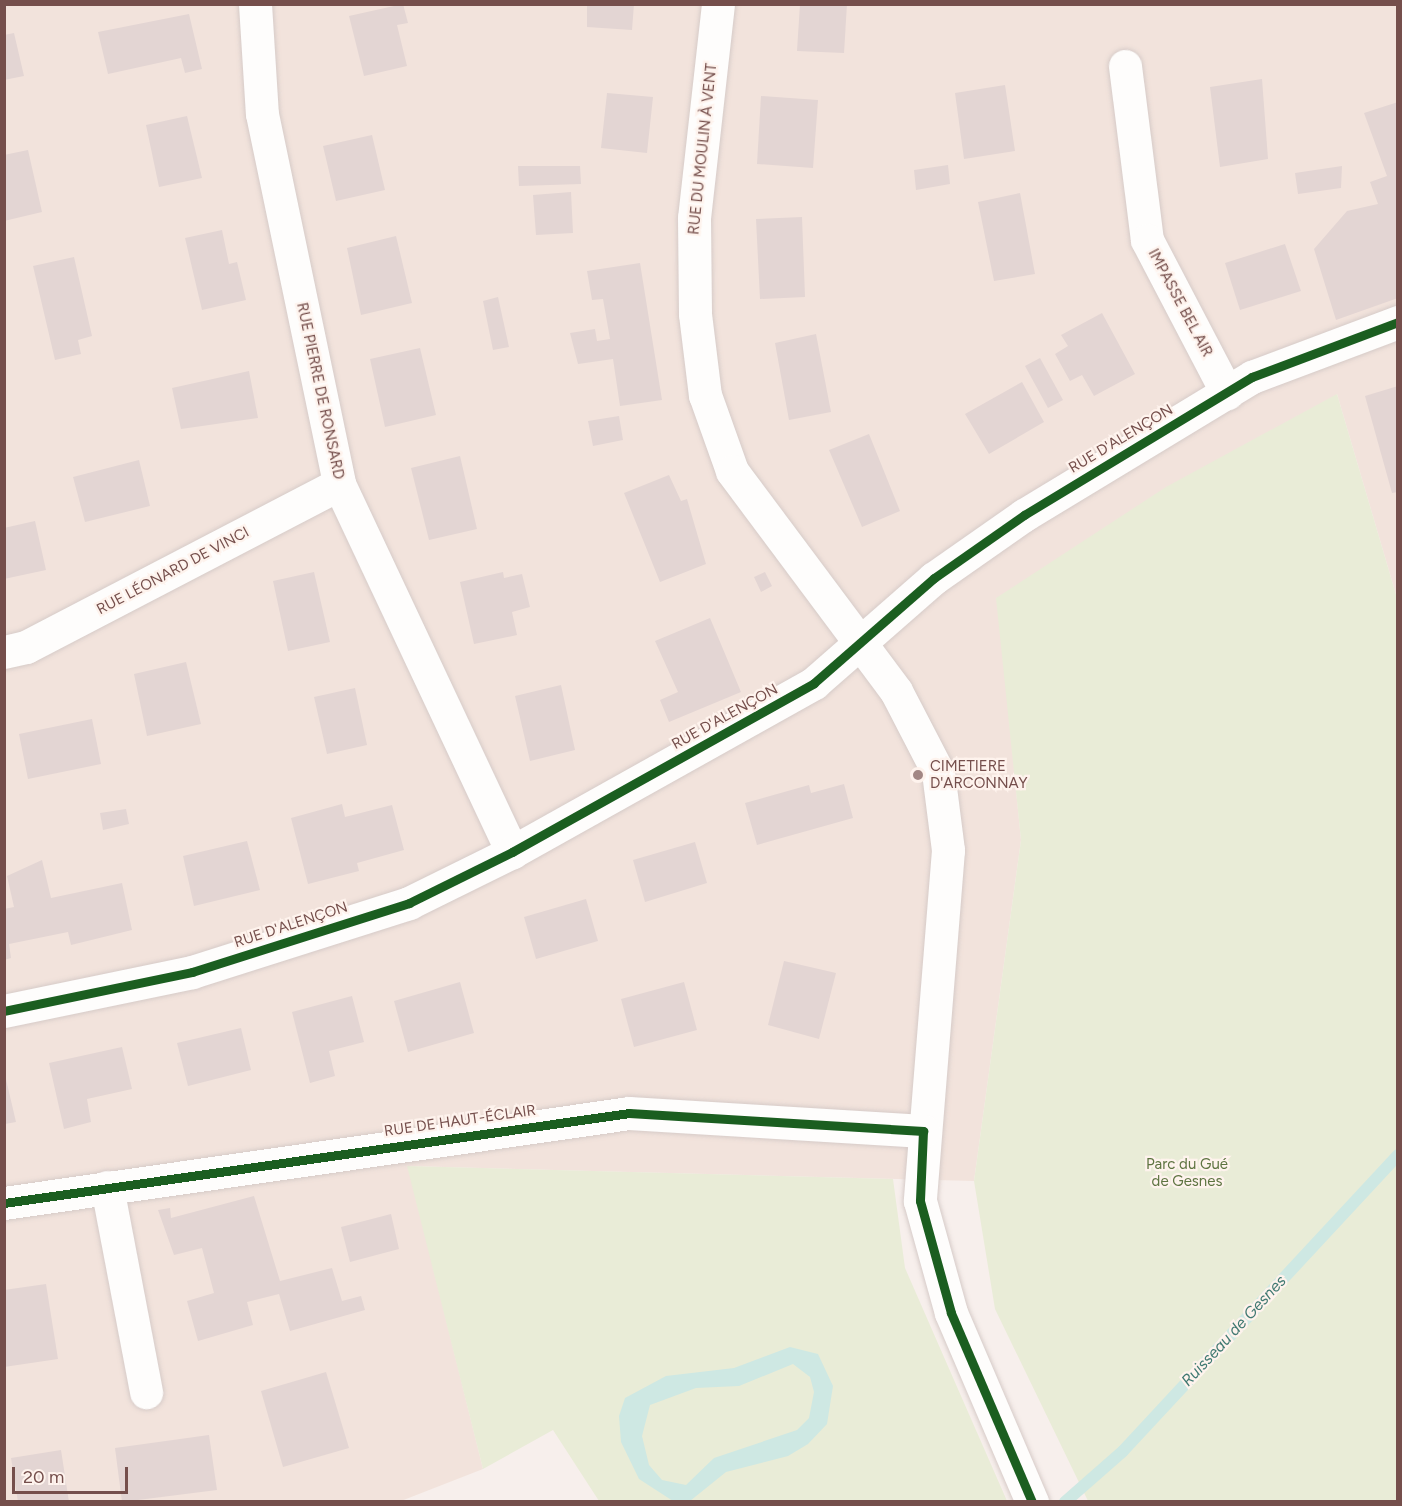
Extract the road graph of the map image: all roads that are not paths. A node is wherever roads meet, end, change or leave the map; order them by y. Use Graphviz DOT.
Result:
graph roads {
  1 [pos="255,4"];
  2 [pos="718,4"];
  3 [pos="1125,66"];
  4 [pos="1398,322"];
  5 [pos="1227,393"];
  6 [pos="339,484"];
  7 [pos="858,644"];
  8 [pos="4,652"];
  9 [pos="512,852"];
  10 [pos="4,1011"];
  11 [pos="923,1131"];
  12 [pos="107,1187"];
  13 [pos="4,1203"];
  14 [pos="146,1392"];
  15 [pos="1032,1502"];
  1 -- 6 [label="street, RUE PIERRE DE RONSARD"];
  2 -- 7 [label="street, RUE DU MOULIN À VENT"];
  3 -- 5 [label="street, IMPASSE BEL AIR"];
  4 -- 5 [label="street, RUE D'ALENÇON"];
  5 -- 7 [label="street, RUE D'ALENÇON"];
  6 -- 8 [label="street, RUE LÉONARD DE VINCI"];
  6 -- 9 [label="street, RUE PIERRE DE RONSARD"];
  7 -- 9 [label="street, RUE D'ALENÇON"];
  7 -- 11 [label="street, RUE DU MOULIN À VENT"];
  9 -- 10 [label="street, RUE D'ALENÇON"];
  11 -- 12 [label="street, RUE DE HAUT-ÉCLAIR"];
  11 -- 15 [label="street, RUE DU MOULIN À VENT"];
  12 -- 13 [label="street, RUE DE HAUT-ÉCLAIR"];
  12 -- 14 [label="street"];
}
